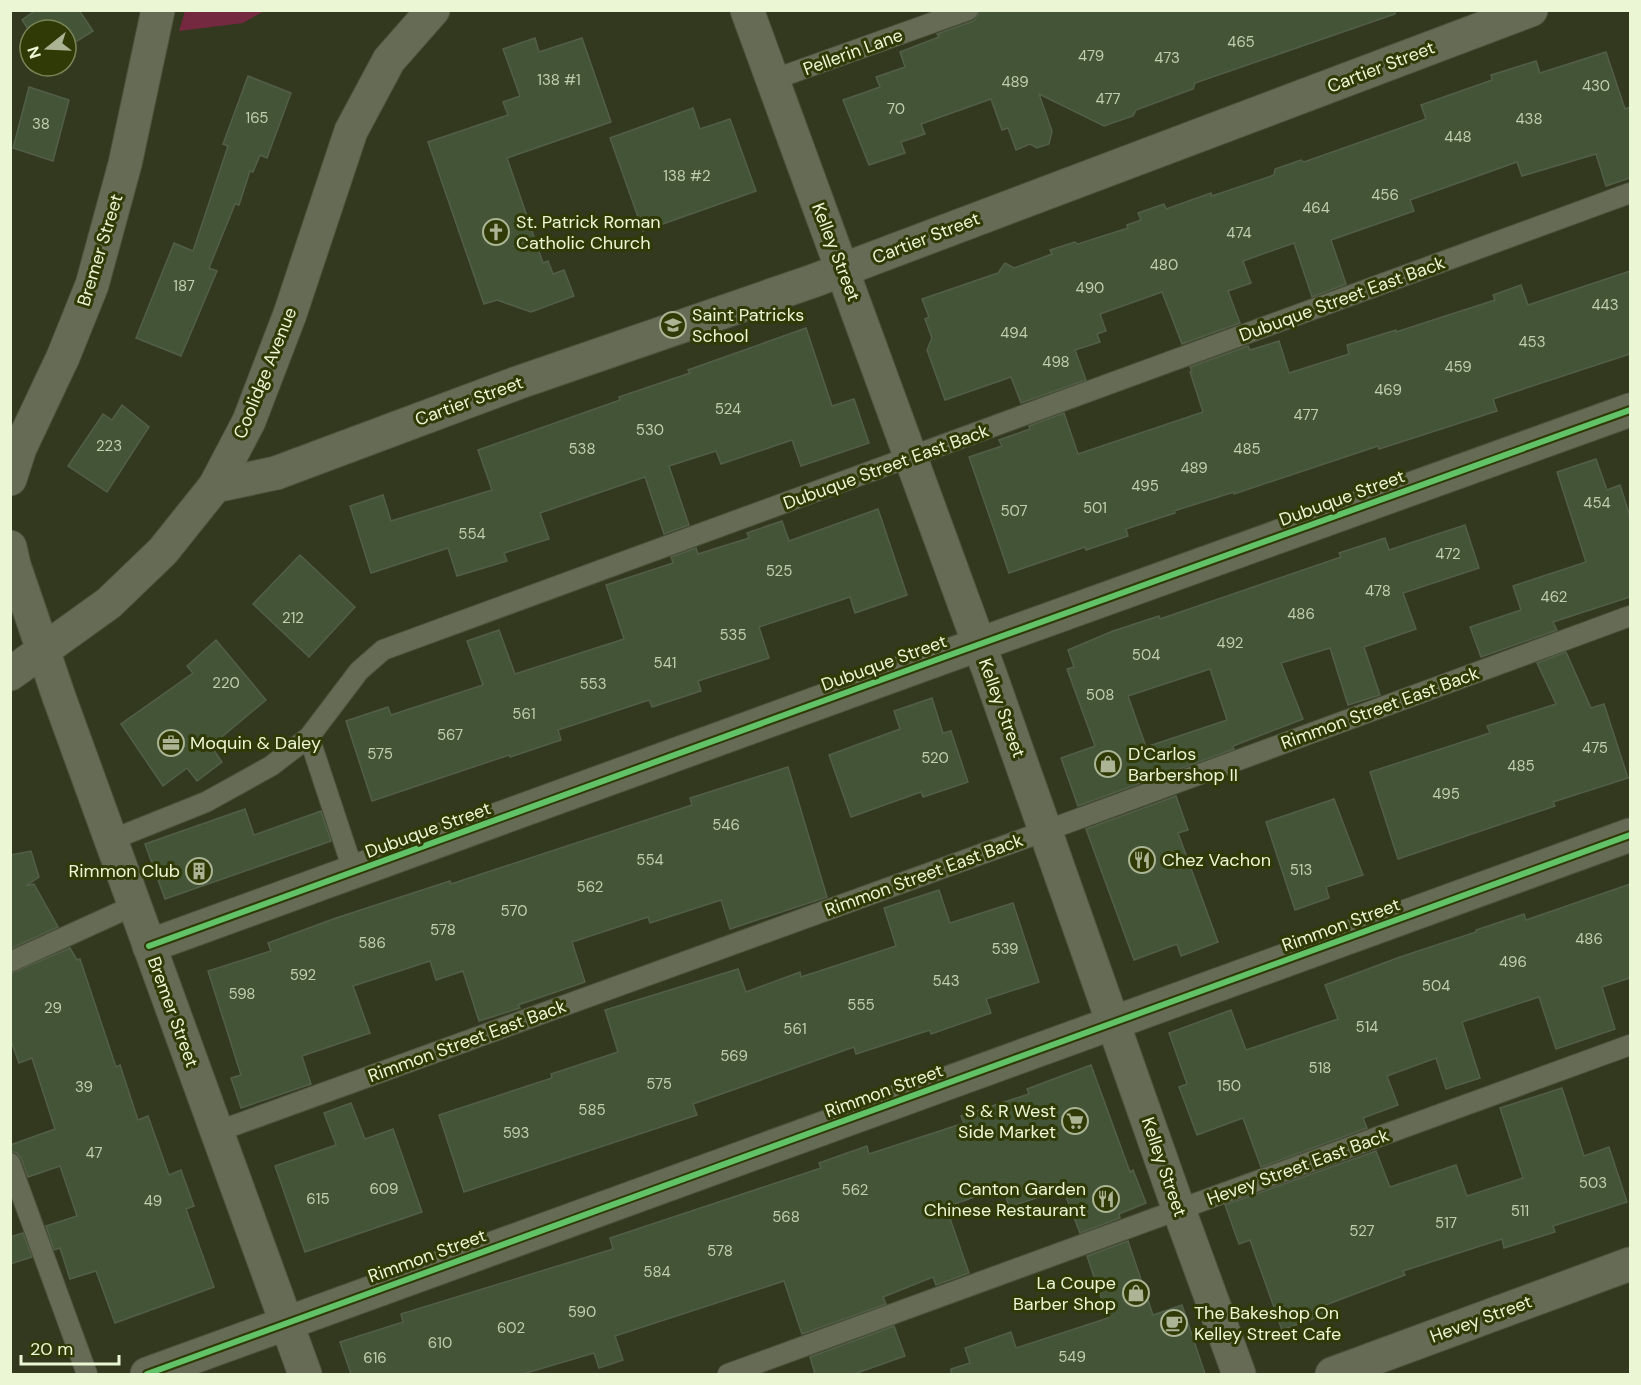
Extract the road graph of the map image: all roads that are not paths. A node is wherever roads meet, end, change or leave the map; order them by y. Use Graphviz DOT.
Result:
graph roads {
  1 [pos="159,10"];
  2 [pos="434,10"];
  3 [pos="747,10"];
  4 [pos="968,10"];
  5 [pos="1531,10"];
  6 [pos="772,80"];
  7 [pos="1630,193"];
  8 [pos="843,269"];
  9 [pos="1630,410"];
  10 [pos="912,458"];
  11 [pos="10,479"];
  12 [pos="215,486"];
  13 [pos="10,547"];
  14 [pos="1630,616"];
  15 [pos="980,645"];
  16 [pos="43,650"];
  17 [pos="10,674"];
  18 [pos="309,737"];
  19 [pos="1046,831"];
  20 [pos="1630,835"];
  21 [pos="111,840"];
  22 [pos="354,873"];
  23 [pos="135,905"];
  24 [pos="149,946"];
  25 [pos="10,962"];
  26 [pos="1114,1024"];
  27 [pos="1630,1045"];
  28 [pos="216,1132"];
  29 [pos="10,1163"];
  30 [pos="1179,1210"];
  31 [pos="1630,1264"];
  32 [pos="286,1323"];
  33 [pos="87,1374"];
  34 [pos="147,1374"];
  35 [pos="305,1374"];
  36 [pos="729,1374"];
  37 [pos="1239,1374"];
  38 [pos="1332,1374"];
  1 -- 11 [label="street, Bremer Street"];
  2 -- 12 [label="street, Coolidge Avenue"];
  3 -- 6 [label="street, Kelley Street"];
  4 -- 6 [label="lane, Pellerin Lane"];
  5 -- 8 [label="street, Cartier Street"];
  6 -- 8 [label="street, Kelley Street"];
  7 -- 10 [label="lane, Dubuque Street East Back"];
  8 -- 10 [label="street, Kelley Street"];
  8 -- 12 [label="street, Cartier Street"];
  9 -- 15 [label="street, Dubuque Street"];
  10 -- 15 [label="street, Kelley Street"];
  10 -- 18 [label="lane, Dubuque Street East Back"];
  12 -- 16 [label="street, Coolidge Avenue"];
  13 -- 16 [label="street, Bremer Street"];
  14 -- 19 [label="lane, Rimmon Street East Back"];
  15 -- 19 [label="street, Kelley Street"];
  15 -- 22 [label="street, Dubuque Street"];
  16 -- 17 [label="street, Coolidge Avenue"];
  16 -- 21 [label="street, Bremer Street"];
  18 -- 21 [label="lane, Dubuque Street East Back"];
  18 -- 22 [label="lane"];
  19 -- 26 [label="street, Kelley Street"];
  19 -- 28 [label="lane, Rimmon Street East Back"];
  20 -- 26 [label="street, Rimmon Street"];
  21 -- 23 [label="street, Bremer Street"];
  22 -- 24 [label="street, Dubuque Street"];
  23 -- 24 [label="street, Bremer Street"];
  23 -- 25 [label="lane"];
  24 -- 28 [label="street, Bremer Street"];
  26 -- 30 [label="street, Kelley Street"];
  26 -- 32 [label="street, Rimmon Street"];
  27 -- 30 [label="lane, Hevey Street East Back"];
  28 -- 32 [label="street, Bremer Street"];
  29 -- 33 [label="lane"];
  30 -- 36 [label="lane, Hevey Street East Back"];
  30 -- 37 [label="street, Kelley Street"];
  31 -- 38 [label="street, Hevey Street"];
  32 -- 34 [label="street, Rimmon Street"];
  32 -- 35 [label="street, Bremer Street"];
}
